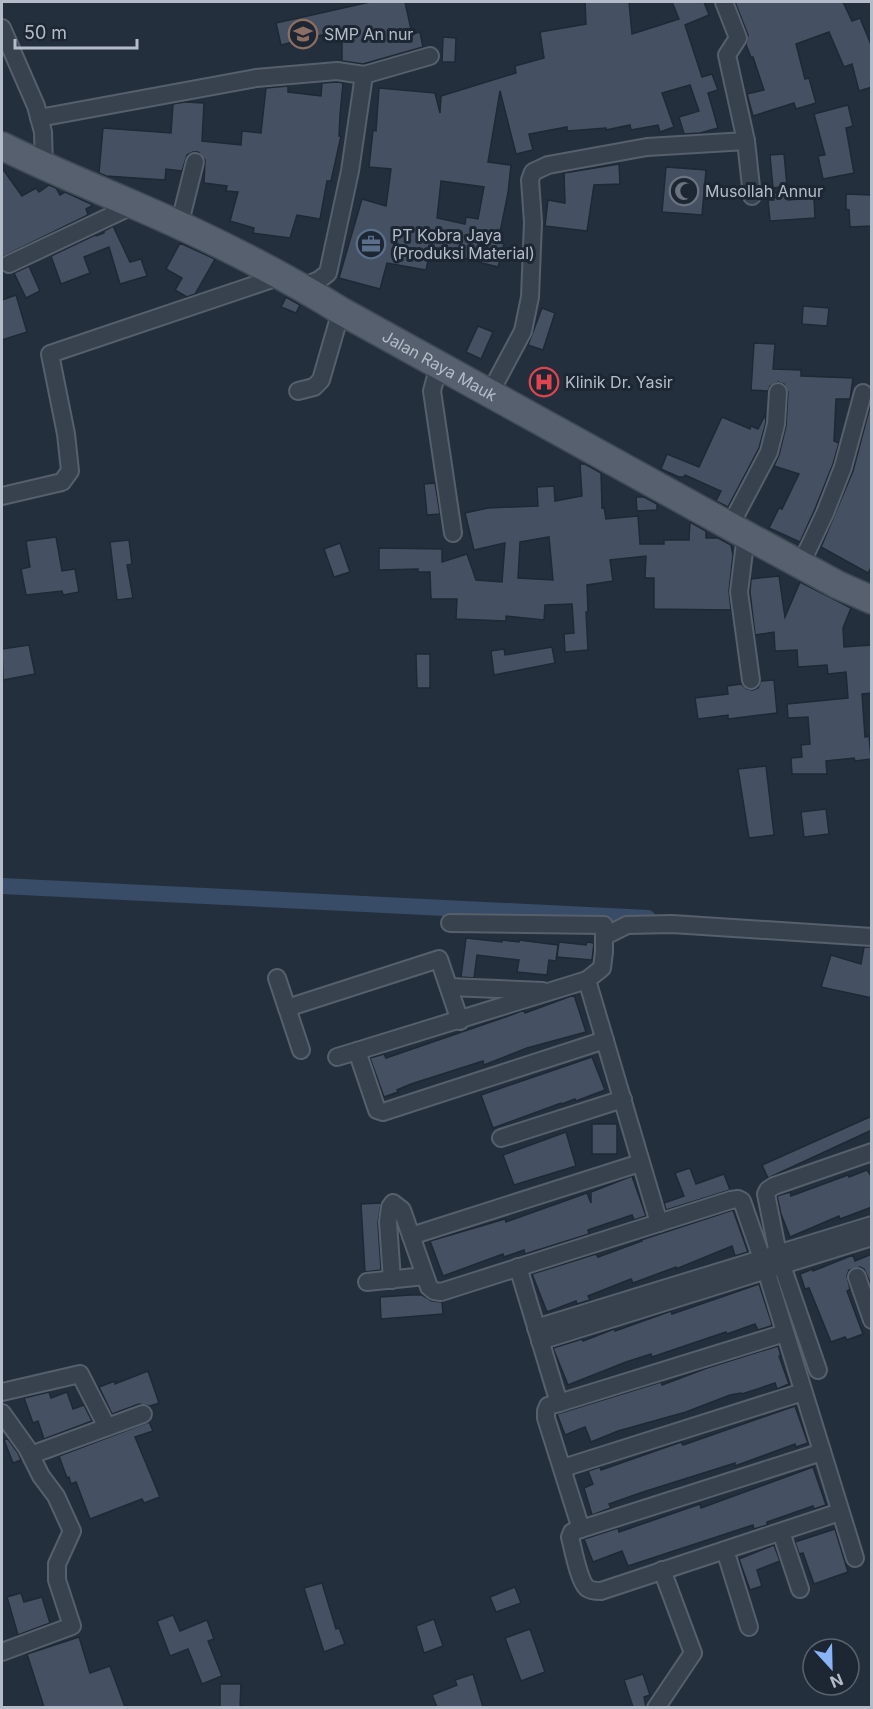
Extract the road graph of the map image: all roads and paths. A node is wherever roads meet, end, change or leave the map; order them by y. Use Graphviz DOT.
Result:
graph roads {
  1 [pos="724,2"];
  2 [pos="2,28"];
  3 [pos="430,56"];
  4 [pos="364,75"];
  5 [pos="39,118"];
  6 [pos="746,141"];
  7 [pos="2,146"];
  8 [pos="195,162"];
  9 [pos="44,167"];
  10 [pos="752,196"];
  11 [pos="134,205"];
  12 [pos="179,226"];
  13 [pos="9,264"];
  14 [pos="291,281"];
  15 [pos="341,311"];
  16 [pos="439,365"];
  17 [pos="298,391"];
  18 [pos="778,392"];
  19 [pos="490,393"];
  20 [pos="863,393"];
  21 [pos="2,496"];
  22 [pos="738,530"];
  23 [pos="453,533"];
  24 [pos="801,564"];
  25 [pos="872,600"];
  26 [pos="751,680"];
  27 [pos="450,923"];
  28 [pos="605,936"];
  29 [pos="872,937"];
  30 [pos="277,978"];
  31 [pos="587,980"];
  32 [pos="449,987"];
  33 [pos="556,991"];
  34 [pos="287,1008"];
  35 [pos="460,1021"];
  36 [pos="605,1040"];
  37 [pos="301,1050"];
  38 [pos="357,1051"];
  39 [pos="338,1057"];
  40 [pos="623,1099"];
  41 [pos="501,1137"];
  42 [pos="872,1152"];
  43 [pos="640,1163"];
  44 [pos="659,1223"];
  45 [pos="872,1225"];
  46 [pos="411,1236"];
  47 [pos="872,1237"];
  48 [pos="772,1262"];
  49 [pos="518,1267"];
  50 [pos="425,1276"];
  51 [pos="857,1277"];
  52 [pos="392,1280"];
  53 [pos="368,1282"];
  54 [pos="870,1312"];
  55 [pos="785,1333"];
  56 [pos="538,1335"];
  57 [pos="818,1370"];
  58 [pos="2,1392"];
  59 [pos="803,1392"];
  60 [pos="559,1403"];
  61 [pos="2,1413"];
  62 [pos="143,1414"];
  63 [pos="107,1427"];
  64 [pos="822,1452"];
  65 [pos="31,1455"];
  66 [pos="563,1468"];
  67 [pos="840,1512"];
  68 [pos="581,1529"];
  69 [pos="781,1532"];
  70 [pos="725,1550"];
  71 [pos="855,1558"];
  72 [pos="662,1570"];
  73 [pos="800,1590"];
  74 [pos="749,1627"];
  75 [pos="2,1652"];
  76 [pos="656,1707"];
  1 -- 6 [label="street"];
  2 -- 5 [label="street"];
  3 -- 4 [label="street"];
  4 -- 5 [label="street"];
  4 -- 14 [label="street"];
  5 -- 9 [label="street"];
  6 -- 10 [label="street"];
  6 -- 19 [label="street"];
  7 -- 9 [label="main road, Jalan Raya Mauk"];
  8 -- 12 [label="street"];
  9 -- 11 [label="main road, Jalan Raya Mauk"];
  11 -- 12 [label="main road, Jalan Raya Mauk"];
  11 -- 13 [label="street"];
  12 -- 14 [label="main road, Jalan Raya Mauk"];
  14 -- 15 [label="main road, Jalan Raya Mauk"];
  14 -- 21 [label="street"];
  15 -- 16 [label="main road, Jalan Raya Mauk"];
  15 -- 17 [label="street"];
  16 -- 19 [label="main road, Jalan Raya Mauk"];
  16 -- 23 [label="street"];
  18 -- 22 [label="street"];
  19 -- 22 [label="main road, Jalan Raya Mauk"];
  20 -- 24 [label="street"];
  22 -- 24 [label="main road, Jalan Raya Mauk"];
  22 -- 26 [label="street"];
  24 -- 25 [label="main road, Jalan Raya Mauk"];
  27 -- 28 [label="street"];
  28 -- 29 [label="street"];
  28 -- 31 [label="street"];
  30 -- 34 [label="street"];
  31 -- 33 [label="street"];
  31 -- 36 [label="street"];
  32 -- 33 [label="street"];
  32 -- 34 [label="street"];
  32 -- 35 [label="street"];
  33 -- 35 [label="street"];
  34 -- 37 [label="street"];
  35 -- 38 [label="street"];
  36 -- 38 [label="street"];
  36 -- 40 [label="street"];
  38 -- 39 [label="street"];
  40 -- 41 [label="street"];
  40 -- 43 [label="street"];
  42 -- 48 [label="street"];
  43 -- 44 [label="street"];
  43 -- 46 [label="street"];
  44 -- 48 [label="street"];
  44 -- 49 [label="street"];
  45 -- 48 [label="street"];
  46 -- 50 [label="street"];
  46 -- 52 [label="street"];
  47 -- 48 [label="street"];
  48 -- 55 [label="street"];
  48 -- 56 [label="street"];
  48 -- 57 [label="street"];
  49 -- 50 [label="street"];
  49 -- 56 [label="street"];
  50 -- 52 [label="street"];
  51 -- 54 [label="street"];
  52 -- 53 [label="street"];
  55 -- 59 [label="street"];
  55 -- 60 [label="street"];
  56 -- 60 [label="street"];
  58 -- 63 [label="street"];
  59 -- 64 [label="street"];
  59 -- 66 [label="street"];
  60 -- 66 [label="street"];
  61 -- 65 [label="street"];
  62 -- 63 [label="street"];
  63 -- 65 [label="street"];
  64 -- 67 [label="street"];
  64 -- 68 [label="street"];
  65 -- 75 [label="street"];
  66 -- 68 [label="street"];
  67 -- 69 [label="street"];
  67 -- 71 [label="street"];
  68 -- 72 [label="street"];
  69 -- 70 [label="street"];
  69 -- 73 [label="street"];
  70 -- 72 [label="street"];
  70 -- 74 [label="street"];
  72 -- 76 [label="street"];
}
